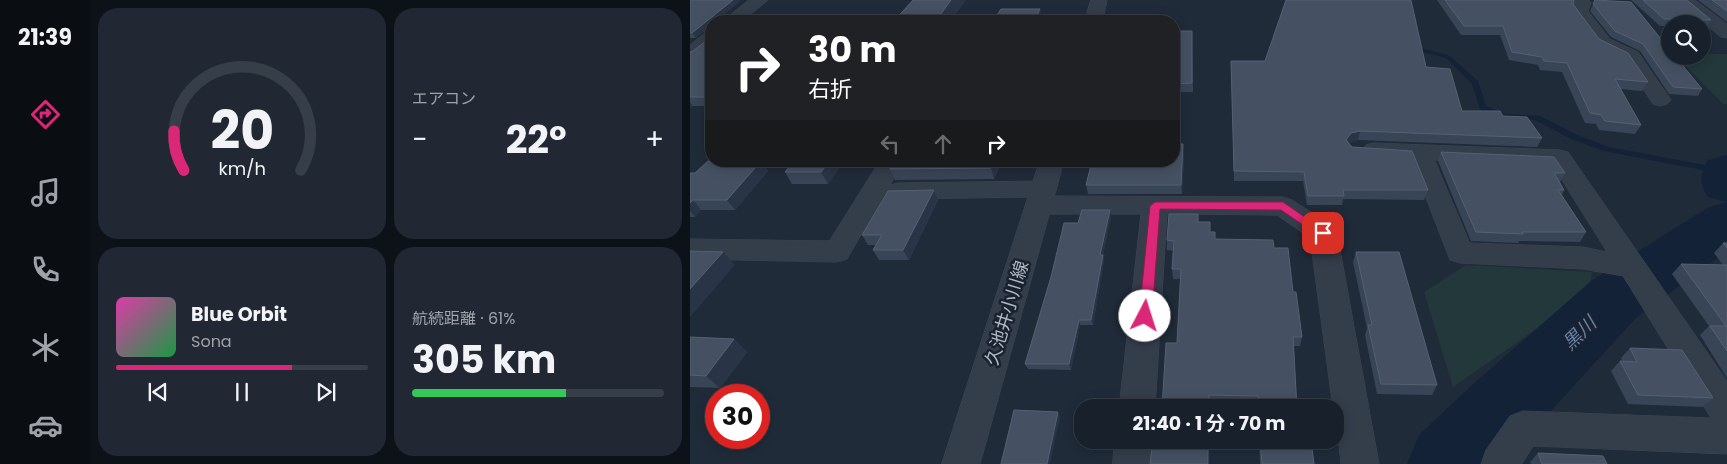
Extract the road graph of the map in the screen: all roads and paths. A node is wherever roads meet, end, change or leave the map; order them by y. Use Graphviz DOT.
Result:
graph roads {
  1 [pos="760,0"];
  2 [pos="1099,0"];
  3 [pos="1580,0"];
  4 [pos="1685,0"];
  5 [pos="740,15"];
  6 [pos="1095,15"];
  7 [pos="1727,33"];
  8 [pos="705,42"];
  9 [pos="690,54"];
  10 [pos="1660,100"];
  11 [pos="1358,149"];
  12 [pos="1420,152"];
  13 [pos="888,167"];
  14 [pos="1045,185"];
  15 [pos="874,191"];
  16 [pos="1155,206"];
  17 [pos="690,249"];
  18 [pos="1621,260"];
  19 [pos="1138,399"];
  20 [pos="1727,411"];
  21 [pos="1727,436"];
  22 [pos="1133,449"];
  23 [pos="961,464"];
  24 [pos="1132,464"];
  25 [pos="1360,464"];
  26 [pos="1500,464"];
  1 -- 5 [label="street"];
  2 -- 6 [label="street"];
  3 -- 10 [label="street"];
  4 -- 7 [label="street"];
  8 -- 9 [label="street"];
  11 -- 12 [label="street"];
  12 -- 18 [label="street"];
  12 -- 18 [label="street"];
  13 -- 15 [label="street"];
  14 -- 15 [label="street"];
  14 -- 16 [label="street"];
  14 -- 23 [label="street, 久池井小川線"];
  15 -- 17 [label="street"];
  16 -- 19 [label="street"];
  16 -- 25 [label="street"];
  18 -- 20 [label="street"];
  21 -- 26 [label="street"];
  22 -- 24 [label="street"];
}
